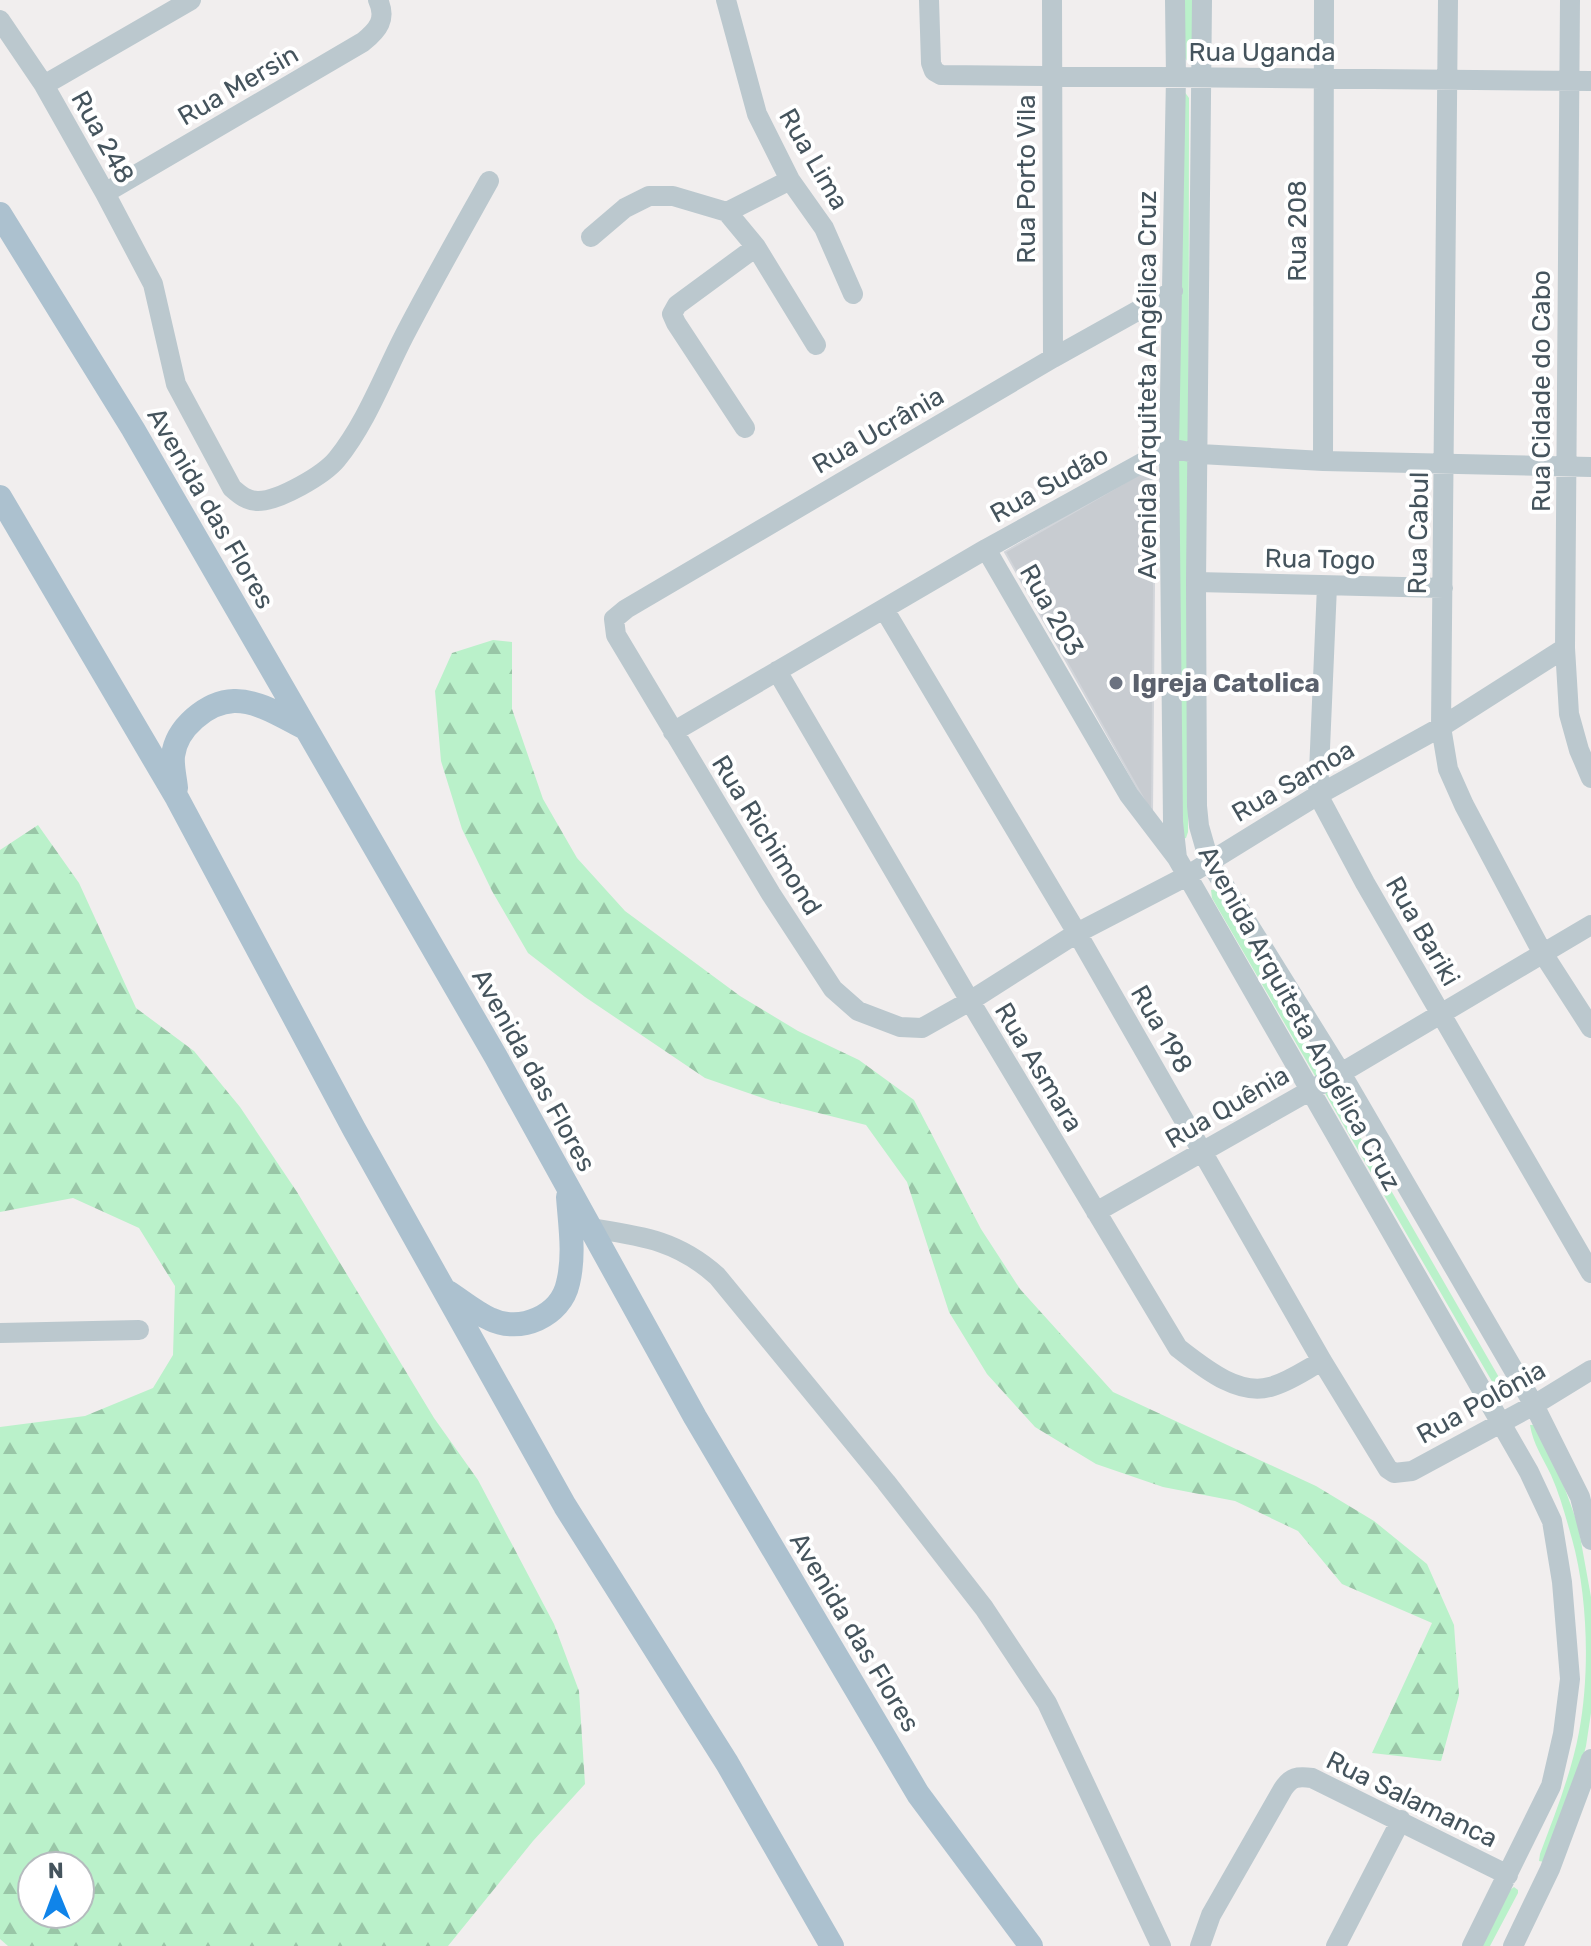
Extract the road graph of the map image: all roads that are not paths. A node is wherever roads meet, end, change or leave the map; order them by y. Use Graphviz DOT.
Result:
graph roads {
  1 [pos="191,0"];
  2 [pos="726,0"];
  3 [pos="929,0"];
  4 [pos="1052,0"];
  5 [pos="1175,0"];
  6 [pos="1202,0"];
  7 [pos="1324,0"];
  8 [pos="1448,0"];
  9 [pos="1570,0"];
  10 [pos="380,5"];
  11 [pos="3,32"];
  12 [pos="1052,76"];
  13 [pos="1176,77"];
  14 [pos="1203,77"];
  15 [pos="1323,78"];
  16 [pos="1448,81"];
  17 [pos="1591,81"];
  18 [pos="1569,82"];
  19 [pos="44,85"];
  20 [pos="790,180"];
  21 [pos="489,181"];
  22 [pos="105,193"];
  23 [pos="727,212"];
  24 [pos="0,214"];
  25 [pos="591,237"];
  26 [pos="756,247"];
  27 [pos="1173,291"];
  28 [pos="853,294"];
  29 [pos="816,345"];
  30 [pos="1053,358"];
  31 [pos="745,428"];
  32 [pos="1169,448"];
  33 [pos="1200,454"];
  34 [pos="1323,461"];
  35 [pos="1445,463"];
  36 [pos="1567,467"];
  37 [pos="1591,467"];
  38 [pos="0,497"];
  39 [pos="986,549"];
  40 [pos="1196,582"];
  41 [pos="1327,586"];
  42 [pos="1443,588"];
  43 [pos="884,609"];
  44 [pos="614,619"];
  45 [pos="1565,648"];
  46 [pos="777,671"];
  47 [pos="1441,727"];
  48 [pos="305,728"];
  49 [pos="673,732"];
  50 [pos="1591,778"];
  51 [pos="1318,795"];
  52 [pos="177,798"];
  53 [pos="1209,861"];
  54 [pos="1181,867"];
  55 [pos="1591,925"];
  56 [pos="1077,933"];
  57 [pos="1542,952"];
  58 [pos="970,1001"];
  59 [pos="1440,1013"];
  60 [pos="922,1028"];
  61 [pos="1591,1028"];
  62 [pos="1341,1073"];
  63 [pos="1308,1090"];
  64 [pos="1203,1152"];
  65 [pos="568,1186"];
  66 [pos="1096,1212"];
  67 [pos="590,1228"];
  68 [pos="1591,1273"];
  69 [pos="443,1288"];
  70 [pos="139,1330"];
  71 [pos="0,1333"];
  72 [pos="1322,1361"];
  73 [pos="1591,1370"];
  74 [pos="1534,1405"];
  75 [pos="1500,1422"];
  76 [pos="1394,1473"];
  77 [pos="1591,1540"];
  78 [pos="1591,1759"];
  79 [pos="1401,1820"];
  80 [pos="1508,1875"];
  81 [pos="832,1946"];
  82 [pos="1031,1946"];
  83 [pos="1161,1946"];
  84 [pos="1200,1946"];
  85 [pos="1336,1946"];
  86 [pos="1472,1946"];
  87 [pos="1513,1946"];
  1 -- 19 [label="street"];
  2 -- 20 [label="street, Rua Lima"];
  3 -- 12 [label="street, Rua Uganda"];
  4 -- 12 [label="street, Rua Porto Vila"];
  5 -- 13 [label="street, Avenida Arquiteta Angélica Cruz"];
  6 -- 14 [label="street, Avenida Arquiteta Angélica Cruz"];
  7 -- 15 [label="street, Rua 208"];
  8 -- 16 [label="street, Rua Cabul"];
  9 -- 18 [label="street, Rua Cidade do Cabo"];
  10 -- 22 [label="street, Rua Mersin"];
  11 -- 19 [label="street, Rua 248"];
  12 -- 13 [label="street, Rua Uganda"];
  12 -- 30 [label="street, Rua Porto Vila"];
  13 -- 14 [label="street, Rua Uganda"];
  13 -- 27 [label="street, Avenida Arquiteta Angélica Cruz"];
  14 -- 15 [label="street, Rua Uganda"];
  14 -- 33 [label="street, Avenida Arquiteta Angélica Cruz"];
  15 -- 16 [label="street, Rua Uganda"];
  15 -- 34 [label="street, Rua 208"];
  16 -- 18 [label="street, Rua Uganda"];
  16 -- 35 [label="street, Rua Cabul"];
  17 -- 18 [label="street, Rua Uganda"];
  18 -- 36 [label="street, Rua Cidade do Cabo"];
  19 -- 22 [label="street, Rua 248"];
  20 -- 23 [label="street"];
  20 -- 28 [label="street, Rua Lima"];
  21 -- 22 [label="street, Rua 248"];
  23 -- 25 [label="street"];
  23 -- 26 [label="street"];
  24 -- 48 [label="main road, Avenida das Flores"];
  26 -- 29 [label="street"];
  26 -- 31 [label="street"];
  27 -- 30 [label="street, Rua Ucrânia"];
  27 -- 32 [label="street, Avenida Arquiteta Angélica Cruz"];
  30 -- 44 [label="street, Rua Ucrânia"];
  32 -- 33 [label="street"];
  32 -- 39 [label="street, Rua Sudão"];
  32 -- 54 [label="street, Avenida Arquiteta Angélica Cruz"];
  33 -- 34 [label="street"];
  33 -- 40 [label="street, Avenida Arquiteta Angélica Cruz"];
  34 -- 35 [label="street"];
  35 -- 36 [label="street"];
  35 -- 42 [label="street, Rua Cabul"];
  36 -- 37 [label="street"];
  36 -- 45 [label="street, Rua Cidade do Cabo"];
  38 -- 52 [label="main road"];
  39 -- 43 [label="street, Rua Sudão"];
  39 -- 54 [label="street, Rua 203"];
  40 -- 41 [label="street, Rua Togo"];
  40 -- 53 [label="street, Avenida Arquiteta Angélica Cruz"];
  41 -- 42 [label="street, Rua Togo"];
  41 -- 51 [label="street"];
  42 -- 47 [label="street, Rua Cabul"];
  43 -- 46 [label="street, Rua Sudão"];
  43 -- 56 [label="street, Rua 198"];
  44 -- 49 [label="street, Rua Richimond"];
  45 -- 47 [label="street, Rua Samoa"];
  45 -- 50 [label="street, Rua Cidade do Cabo"];
  46 -- 49 [label="street, Rua Sudão"];
  46 -- 58 [label="street, Rua Asmara"];
  47 -- 51 [label="street, Rua Samoa"];
  47 -- 57 [label="street, Rua Cabul"];
  48 -- 52 [label="main road"];
  48 -- 65 [label="main road, Avenida das Flores"];
  49 -- 60 [label="street, Rua Richimond"];
  51 -- 53 [label="street, Rua Samoa"];
  51 -- 59 [label="street, Rua Bariki"];
  52 -- 69 [label="main road"];
  53 -- 54 [label="street, Rua Samoa"];
  53 -- 62 [label="street, Avenida Arquiteta Angélica Cruz"];
  54 -- 56 [label="street, Rua Samoa"];
  54 -- 63 [label="street, Avenida Arquiteta Angélica Cruz"];
  55 -- 57 [label="street, Rua Quênia"];
  56 -- 58 [label="street, Rua Samoa"];
  56 -- 64 [label="street, Rua 198"];
  57 -- 59 [label="street, Rua Quênia"];
  57 -- 61 [label="street, Rua Cabul"];
  58 -- 60 [label="street, Rua Samoa"];
  58 -- 66 [label="street, Rua Asmara"];
  59 -- 62 [label="street, Rua Quênia"];
  59 -- 68 [label="street, Rua Bariki"];
  62 -- 63 [label="street, Rua Quênia"];
  62 -- 74 [label="street, Avenida Arquiteta Angélica Cruz"];
  63 -- 64 [label="street, Rua Quênia"];
  63 -- 75 [label="street, Avenida Arquiteta Angélica Cruz"];
  64 -- 66 [label="street, Rua Quênia"];
  64 -- 72 [label="street, Rua 198"];
  65 -- 67 [label="main road, Avenida das Flores"];
  65 -- 69 [label="main road"];
  66 -- 72 [label="street, Rua Asmara"];
  67 -- 82 [label="main road, Avenida das Flores"];
  67 -- 83 [label="street"];
  69 -- 81 [label="main road"];
  70 -- 71 [label="street"];
  72 -- 76 [label="street, Rua 198"];
  73 -- 74 [label="street, Rua Polônia"];
  74 -- 75 [label="street, Rua Polônia"];
  74 -- 77 [label="street, Avenida Arquiteta Angélica Cruz"];
  75 -- 76 [label="street, Rua Polônia"];
  75 -- 80 [label="street, Avenida Arquiteta Angélica Cruz"];
  78 -- 87 [label="street"];
  79 -- 80 [label="street, Rua Salamanca"];
  79 -- 84 [label="street, Rua Salamanca"];
  79 -- 85 [label="street"];
  80 -- 86 [label="street, Avenida Arquiteta Angélica Cruz"];
}
